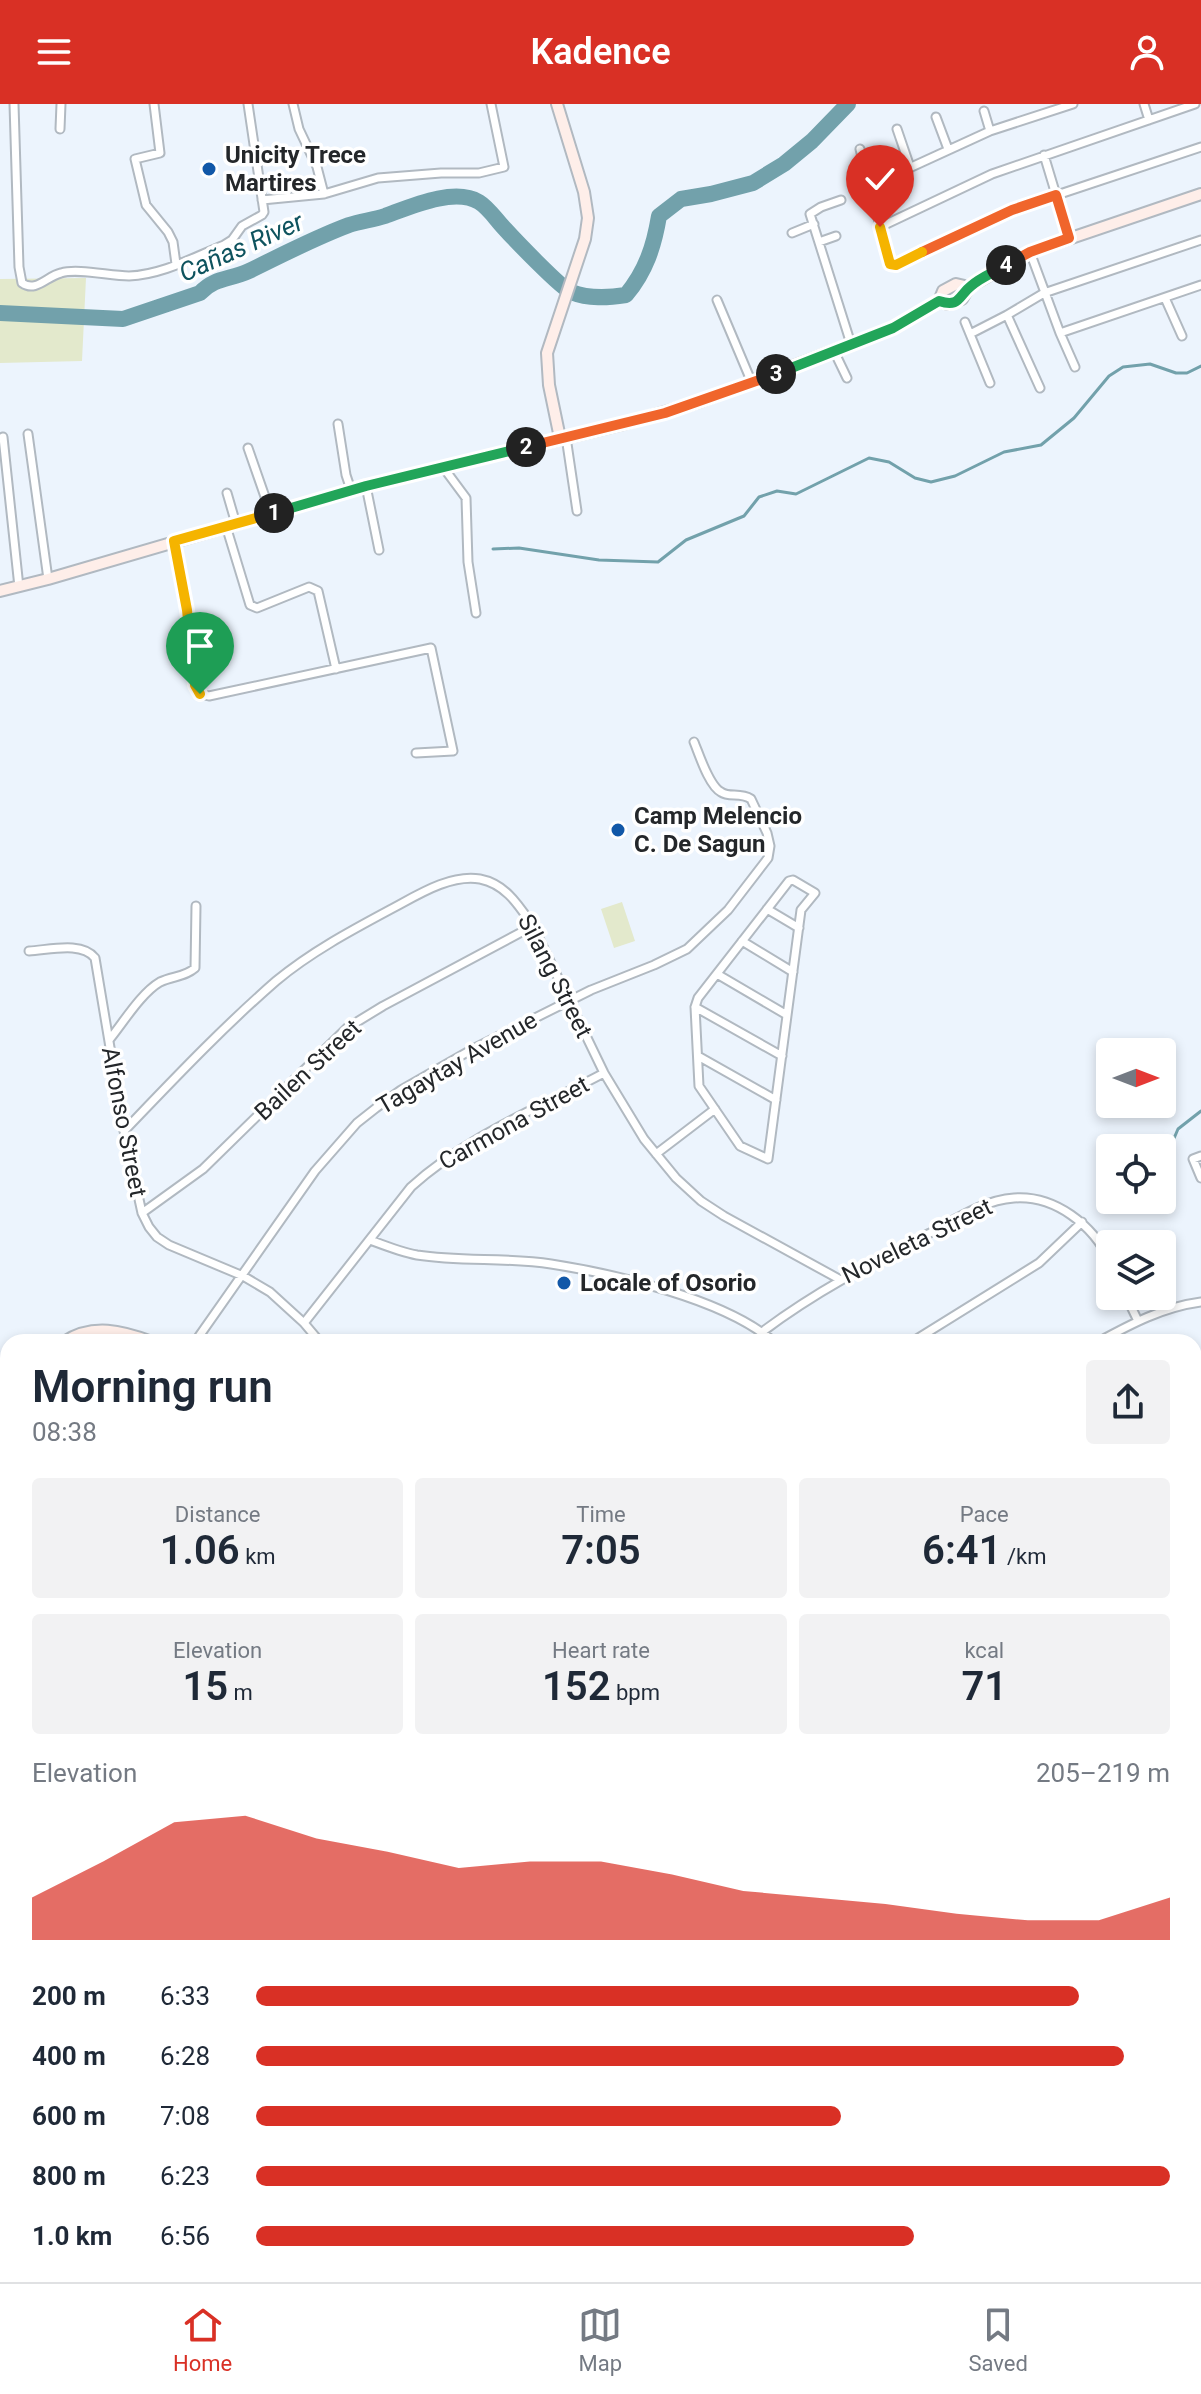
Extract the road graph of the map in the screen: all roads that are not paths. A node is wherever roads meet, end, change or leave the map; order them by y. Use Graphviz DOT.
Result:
graph roads {
  1 [pos="14,104"];
  2 [pos="61,104"];
  3 [pos="154,104"];
  4 [pos="248,104"];
  5 [pos="293,104"];
  6 [pos="491,104"];
  7 [pos="557,104"];
  8 [pos="1073,104"];
  9 [pos="1144,104"];
  10 [pos="1195,104"];
  11 [pos="1184,106"];
  12 [pos="984,111"];
  13 [pos="936,117"];
  14 [pos="1149,120"];
  15 [pos="60,129"];
  16 [pos="897,129"];
  17 [pos="990,131"];
  18 [pos="1201,147"];
  19 [pos="860,149"];
  20 [pos="948,149"];
  21 [pos="1044,155"];
  22 [pos="910,167"];
  23 [pos="870,186"];
  24 [pos="324,194"];
  25 [pos="1201,194"];
  26 [pos="1056,195"];
  27 [pos="262,200"];
  28 [pos="841,200"];
  29 [pos="814,224"];
  30 [pos="880,227"];
  31 [pos="792,233"];
  32 [pos="836,236"];
  33 [pos="1069,238"];
  34 [pos="1201,240"];
  35 [pos="819,242"];
  36 [pos="1030,252"];
  37 [pos="176,264"];
  38 [pos="1201,285"];
  39 [pos="969,287"];
  40 [pos="1044,293"];
  41 [pos="1165,298"];
  42 [pos="717,300"];
  43 [pos="939,301"];
  44 [pos="1007,315"];
  45 [pos="965,322"];
  46 [pos="1060,333"];
  47 [pos="970,334"];
  48 [pos="1182,336"];
  49 [pos="851,344"];
  50 [pos="834,351"];
  51 [pos="1075,367"];
  52 [pos="847,378"];
  53 [pos="752,383"];
  54 [pos="990,383"];
  55 [pos="1040,388"];
  56 [pos="338,424"];
  57 [pos="28,434"];
  58 [pos="3,437"];
  59 [pos="563,438"];
  60 [pos="248,448"];
  61 [pos="443,467"];
  62 [pos="366,486"];
  63 [pos="351,490"];
  64 [pos="227,493"];
  65 [pos="577,511"];
  66 [pos="271,514"];
  67 [pos="231,525"];
  68 [pos="174,541"];
  69 [pos="379,550"];
  70 [pos="48,579"];
  71 [pos="19,587"];
  72 [pos="0,591"];
  73 [pos="476,613"];
  74 [pos="336,669"];
  75 [pos="694,742"];
  76 [pos="416,753"];
  77 [pos="196,906"];
  78 [pos="767,909"];
  79 [pos="533,926"];
  80 [pos="799,928"];
  81 [pos="742,941"];
  82 [pos="29,951"];
  83 [pos="793,972"];
  84 [pos="717,974"];
  85 [pos="568,1001"];
  86 [pos="695,1007"];
  87 [pos="787,1015"];
  88 [pos="109,1040"];
  89 [pos="698,1056"];
  90 [pos="782,1056"];
  91 [pos="604,1073"];
  92 [pos="776,1100"];
  93 [pos="715,1109"];
  94 [pos="124,1131"];
  95 [pos="656,1154"];
  96 [pos="1201,1156"];
  97 [pos="1201,1178"];
  98 [pos="142,1213"];
  99 [pos="1082,1222"];
  100 [pos="1096,1239"];
  101 [pos="370,1240"];
  102 [pos="243,1276"];
  103 [pos="839,1279"];
  104 [pos="1201,1302"];
  105 [pos="1133,1310"];
  106 [pos="1138,1321"];
  107 [pos="304,1323"];
  108 [pos="762,1332"];
  109 [pos="78,1334"];
  110 [pos="130,1334"];
  111 [pos="201,1334"];
  112 [pos="313,1334"];
  113 [pos="764,1334"];
  114 [pos="925,1334"];
  115 [pos="1113,1334"];
  1 -- 37 [label="street"];
  2 -- 15 [label="street"];
  3 -- 37 [label="street"];
  4 -- 27 [label="street"];
  5 -- 24 [label="street"];
  6 -- 24 [label="street"];
  7 -- 59 [label="street"];
  8 -- 17 [label="street"];
  9 -- 14 [label="street"];
  10 -- 11 [label="street"];
  11 -- 14 [label="street"];
  12 -- 17 [label="street"];
  13 -- 20 [label="street"];
  14 -- 21 [label="street"];
  16 -- 22 [label="street"];
  17 -- 20 [label="street"];
  18 -- 26 [label="street"];
  19 -- 23 [label="street"];
  20 -- 22 [label="street"];
  21 -- 26 [label="street"];
  21 -- 30 [label="street"];
  22 -- 23 [label="street"];
  23 -- 30 [label="street"];
  24 -- 27 [label="street"];
  25 -- 33 [label="street"];
  26 -- 30 [label="street"];
  26 -- 33 [label="street"];
  27 -- 37 [label="street"];
  28 -- 29 [label="street"];
  29 -- 31 [label="street"];
  29 -- 35 [label="street"];
  32 -- 35 [label="street"];
  33 -- 36 [label="street"];
  34 -- 40 [label="street"];
  35 -- 49 [label="street"];
  36 -- 39 [label="street"];
  36 -- 40 [label="street"];
  38 -- 41 [label="street"];
  39 -- 43 [label="street"];
  39 -- 43 [label="street"];
  40 -- 44 [label="street"];
  40 -- 46 [label="street"];
  41 -- 46 [label="street"];
  41 -- 48 [label="street"];
  42 -- 53 [label="street"];
  43 -- 49 [label="street"];
  44 -- 47 [label="street"];
  44 -- 55 [label="street"];
  45 -- 47 [label="street"];
  46 -- 51 [label="street"];
  47 -- 54 [label="street"];
  49 -- 50 [label="street"];
  50 -- 52 [label="street"];
  50 -- 53 [label="street"];
  53 -- 59 [label="street"];
  56 -- 63 [label="street"];
  57 -- 70 [label="street"];
  58 -- 71 [label="street"];
  59 -- 61 [label="street"];
  59 -- 65 [label="street"];
  60 -- 66 [label="street"];
  61 -- 62 [label="street"];
  61 -- 73 [label="street"];
  62 -- 63 [label="street"];
  62 -- 69 [label="street"];
  63 -- 66 [label="street"];
  64 -- 67 [label="street"];
  66 -- 67 [label="street"];
  67 -- 68 [label="street"];
  67 -- 74 [label="street"];
  68 -- 70 [label="street"];
  68 -- 74 [label="street"];
  70 -- 71 [label="street"];
  71 -- 72 [label="street"];
  74 -- 76 [label="street"];
  75 -- 85 [label="street, Tagaytay Avenue"];
  77 -- 88 [label="street"];
  78 -- 80 [label="street"];
  78 -- 80 [label="street"];
  78 -- 81 [label="street"];
  79 -- 85 [label="street, Silang Street"];
  79 -- 94 [label="street, Silang Street"];
  79 -- 98 [label="street, Bailen Street"];
  80 -- 83 [label="street"];
  81 -- 83 [label="street"];
  81 -- 84 [label="street"];
  82 -- 88 [label="street, Alfonso Street"];
  83 -- 87 [label="street"];
  84 -- 86 [label="street"];
  84 -- 87 [label="street"];
  85 -- 91 [label="street, Silang Street"];
  85 -- 102 [label="street, Tagaytay Avenue"];
  86 -- 89 [label="street"];
  86 -- 90 [label="street"];
  87 -- 90 [label="street"];
  88 -- 94 [label="street, Alfonso Street"];
  89 -- 92 [label="street"];
  89 -- 93 [label="street"];
  90 -- 92 [label="street"];
  91 -- 95 [label="street, Silang Street"];
  91 -- 101 [label="street, Carmona Street"];
  92 -- 93 [label="street"];
  93 -- 95 [label="street"];
  94 -- 98 [label="street, Alfonso Street"];
  95 -- 103 [label="street, Silang Street"];
  96 -- 97 [label="street"];
  98 -- 102 [label="street, Alfonso Street"];
  99 -- 100 [label="street, Noveleta Street"];
  99 -- 103 [label="street, Noveleta Street"];
  99 -- 114 [label="street"];
  101 -- 107 [label="street, Carmona Street"];
  101 -- 108 [label="street"];
  102 -- 107 [label="street, Alfonso Street"];
  102 -- 111 [label="street, Tagaytay Avenue"];
  103 -- 108 [label="street, Noveleta Street"];
  104 -- 106 [label="street"];
  105 -- 106 [label="street"];
  106 -- 115 [label="street"];
  107 -- 112 [label="street, Alfonso Street"];
  108 -- 113 [label="street"];
  109 -- 110 [label="street"];
}
